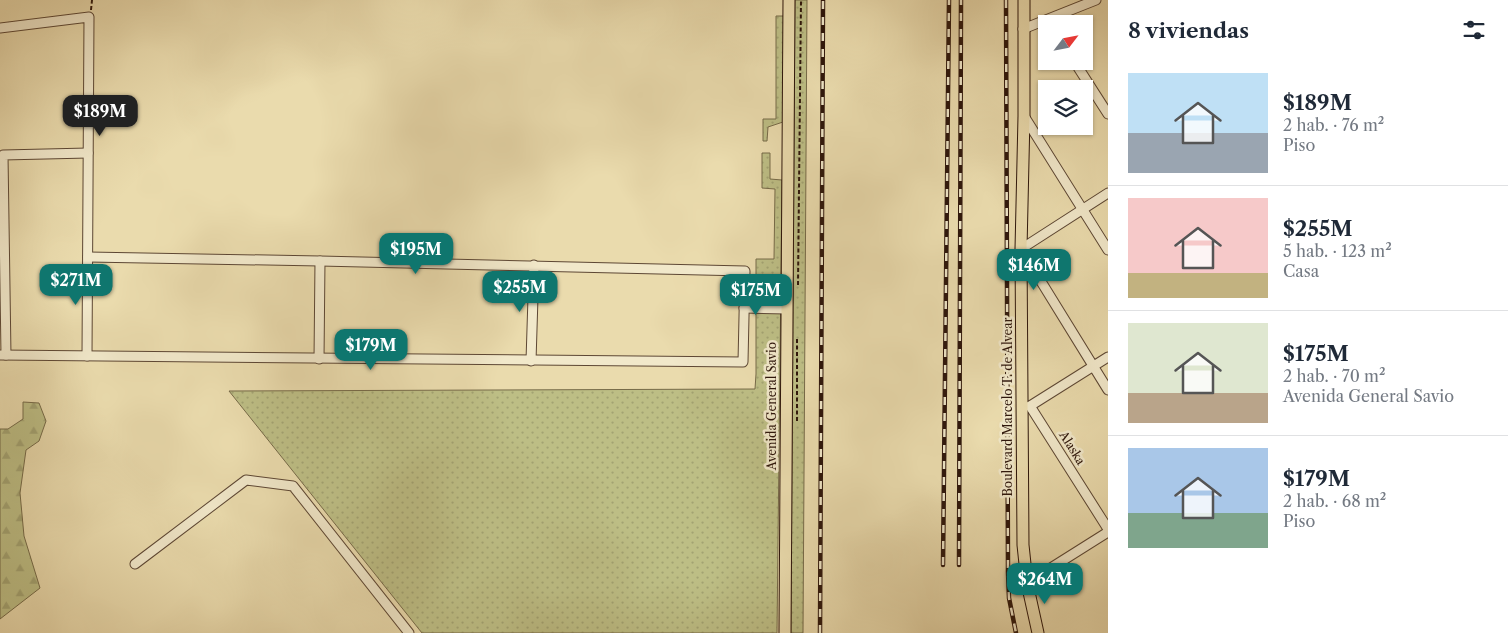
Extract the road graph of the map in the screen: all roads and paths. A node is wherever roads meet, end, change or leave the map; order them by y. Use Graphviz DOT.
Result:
graph roads {
  1 [pos="790,0"];
  2 [pos="1024,0"];
  3 [pos="1096,0"];
  4 [pos="1062,15"];
  5 [pos="1038,24"];
  6 [pos="0,28"];
  7 [pos="1023,29"];
  8 [pos="1080,70"];
  9 [pos="1108,114"];
  10 [pos="1024,116"];
  11 [pos="88,153"];
  12 [pos="1108,193"];
  13 [pos="1083,209"];
  14 [pos="1021,249"];
  15 [pos="1108,250"];
  16 [pos="88,257"];
  17 [pos="320,261"];
  18 [pos="534,265"];
  19 [pos="744,308"];
  20 [pos="787,308"];
  21 [pos="3,355"];
  22 [pos="87,356"];
  23 [pos="1108,357"];
  24 [pos="318,359"];
  25 [pos="531,360"];
  26 [pos="1093,366"];
  27 [pos="1108,390"];
  28 [pos="1026,406"];
  29 [pos="1108,530"];
  30 [pos="136,564"];
  31 [pos="1027,583"];
  32 [pos="408,633"];
  33 [pos="785,633"];
  34 [pos="1038,633"];
  1 -- 20 [label="main road, Avenida General Savio"];
  2 -- 7 [label="main road, Boulevard Marcelo T. de Alvear"];
  3 -- 4 [label="street"];
  5 -- 7 [label="street"];
  6 -- 11 [label="street"];
  7 -- 10 [label="main road, Boulevard Marcelo T. de Alvear"];
  8 -- 9 [label="street"];
  10 -- 13 [label="street"];
  10 -- 14 [label="main road, Boulevard Marcelo T. de Alvear"];
  11 -- 16 [label="street"];
  11 -- 21 [label="street"];
  12 -- 13 [label="street"];
  13 -- 14 [label="street"];
  13 -- 15 [label="street"];
  14 -- 26 [label="street"];
  14 -- 28 [label="main road, Boulevard Marcelo T. de Alvear"];
  16 -- 17 [label="street"];
  16 -- 22 [label="street"];
  17 -- 18 [label="street"];
  17 -- 24 [label="street"];
  18 -- 19 [label="street"];
  18 -- 25 [label="street"];
  19 -- 20 [label="street"];
  19 -- 25 [label="street"];
  20 -- 33 [label="main road, Avenida General Savio"];
  21 -- 22 [label="street"];
  22 -- 24 [label="street"];
  23 -- 26 [label="street"];
  24 -- 25 [label="street"];
  26 -- 27 [label="street"];
  26 -- 28 [label="street"];
  28 -- 29 [label="street, Alaska"];
  28 -- 31 [label="main road, Boulevard Marcelo T. de Alvear"];
  29 -- 31 [label="street"];
  30 -- 32 [label="street"];
  31 -- 34 [label="main road, Boulevard Marcelo T. de Alvear"];
}
